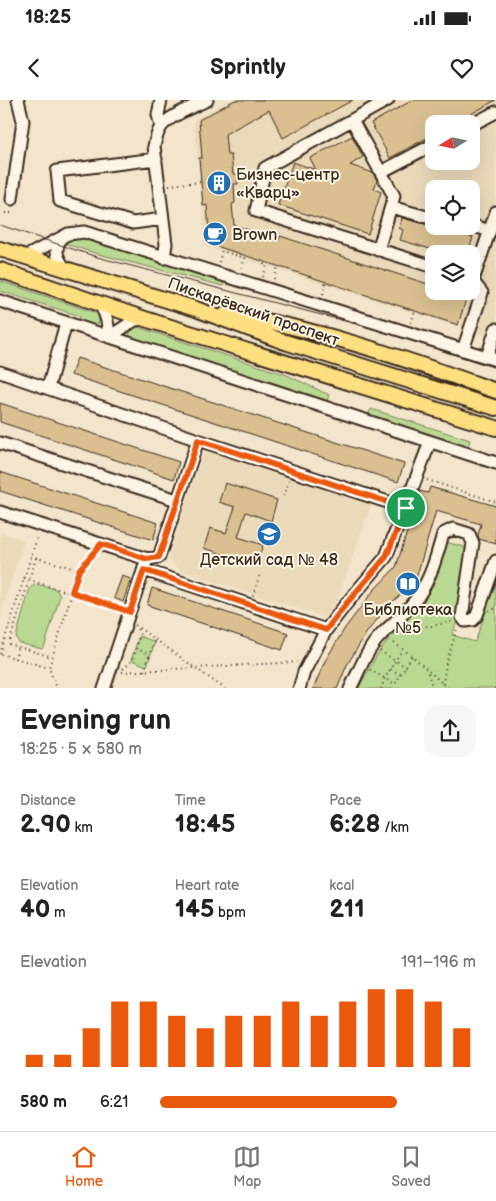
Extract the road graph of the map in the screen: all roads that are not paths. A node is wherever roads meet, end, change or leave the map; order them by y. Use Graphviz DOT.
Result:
graph roads {
  1 [pos="18,100"];
  2 [pos="161,100"];
  3 [pos="207,100"];
  4 [pos="388,100"];
  5 [pos="496,112"];
  6 [pos="352,120"];
  7 [pos="480,120"];
  8 [pos="161,126"];
  9 [pos="425,149"];
  10 [pos="156,159"];
  11 [pos="381,172"];
  12 [pos="395,198"];
  13 [pos="12,199"];
  14 [pos="496,212"];
  15 [pos="425,214"];
  16 [pos="163,219"];
  17 [pos="480,227"];
  18 [pos="490,230"];
  19 [pos="61,238"];
  20 [pos="0,249"];
  21 [pos="378,250"];
  22 [pos="25,257"];
  23 [pos="164,258"];
  24 [pos="480,258"];
  25 [pos="425,264"];
  26 [pos="0,270"];
  27 [pos="66,270"];
  28 [pos="480,300"];
  29 [pos="0,301"];
  30 [pos="100,305"];
  31 [pos="196,309"];
  32 [pos="145,320"];
  33 [pos="66,323"];
  34 [pos="496,329"];
  35 [pos="109,337"];
  36 [pos="463,350"];
  37 [pos="491,359"];
  38 [pos="0,372"];
  39 [pos="48,388"];
  40 [pos="496,391"];
  41 [pos="496,408"];
  42 [pos="496,428"];
  43 [pos="198,440"];
  44 [pos="430,442"];
  45 [pos="0,443"];
  46 [pos="496,463"];
  47 [pos="177,500"];
  48 [pos="406,508"];
  49 [pos="0,512"];
  50 [pos="496,561"];
  51 [pos="145,565"];
  52 [pos="326,630"];
  53 [pos="104,688"];
  54 [pos="299,688"];
  55 [pos="350,688"];
  1 -- 13 [label="street"];
  2 -- 8 [label="street"];
  3 -- 8 [label="street"];
  4 -- 6 [label="street"];
  5 -- 7 [label="street"];
  6 -- 11 [label="street"];
  6 -- 21 [label="street"];
  8 -- 10 [label="street"];
  9 -- 11 [label="street"];
  10 -- 16 [label="street"];
  10 -- 16 [label="street"];
  11 -- 12 [label="street"];
  12 -- 15 [label="street"];
  12 -- 21 [label="street"];
  14 -- 18 [label="street"];
  16 -- 23 [label="street"];
  17 -- 18 [label="street"];
  18 -- 24 [label="street"];
  19 -- 22 [label="street"];
  19 -- 23 [label="street"];
  19 -- 27 [label="street"];
  20 -- 22 [label="main road, Пискарёвский проспект"];
  21 -- 25 [label="street"];
  22 -- 27 [label="main road, Пискарёвский проспект"];
  23 -- 36 [label="street"];
  26 -- 30 [label="main road"];
  27 -- 31 [label="main road, Пискарёвский проспект"];
  28 -- 36 [label="street"];
  29 -- 33 [label="street"];
  30 -- 32 [label="main road"];
  30 -- 35 [label="street"];
  31 -- 40 [label="main road"];
  31 -- 41 [label="main road, Пискарёвский проспект"];
  32 -- 35 [label="street"];
  32 -- 42 [label="main road"];
  33 -- 35 [label="street"];
  33 -- 39 [label="street"];
  34 -- 37 [label="street"];
  35 -- 44 [label="street"];
  36 -- 37 [label="street"];
  38 -- 39 [label="street"];
  39 -- 43 [label="street"];
  43 -- 47 [label="street"];
  43 -- 48 [label="street"];
  44 -- 46 [label="street"];
  44 -- 48 [label="street"];
  45 -- 47 [label="street"];
  47 -- 51 [label="street"];
  48 -- 52 [label="street"];
  49 -- 51 [label="street"];
  50 -- 55 [label="street"];
  51 -- 52 [label="street"];
  51 -- 53 [label="street"];
  52 -- 54 [label="street"];
}
